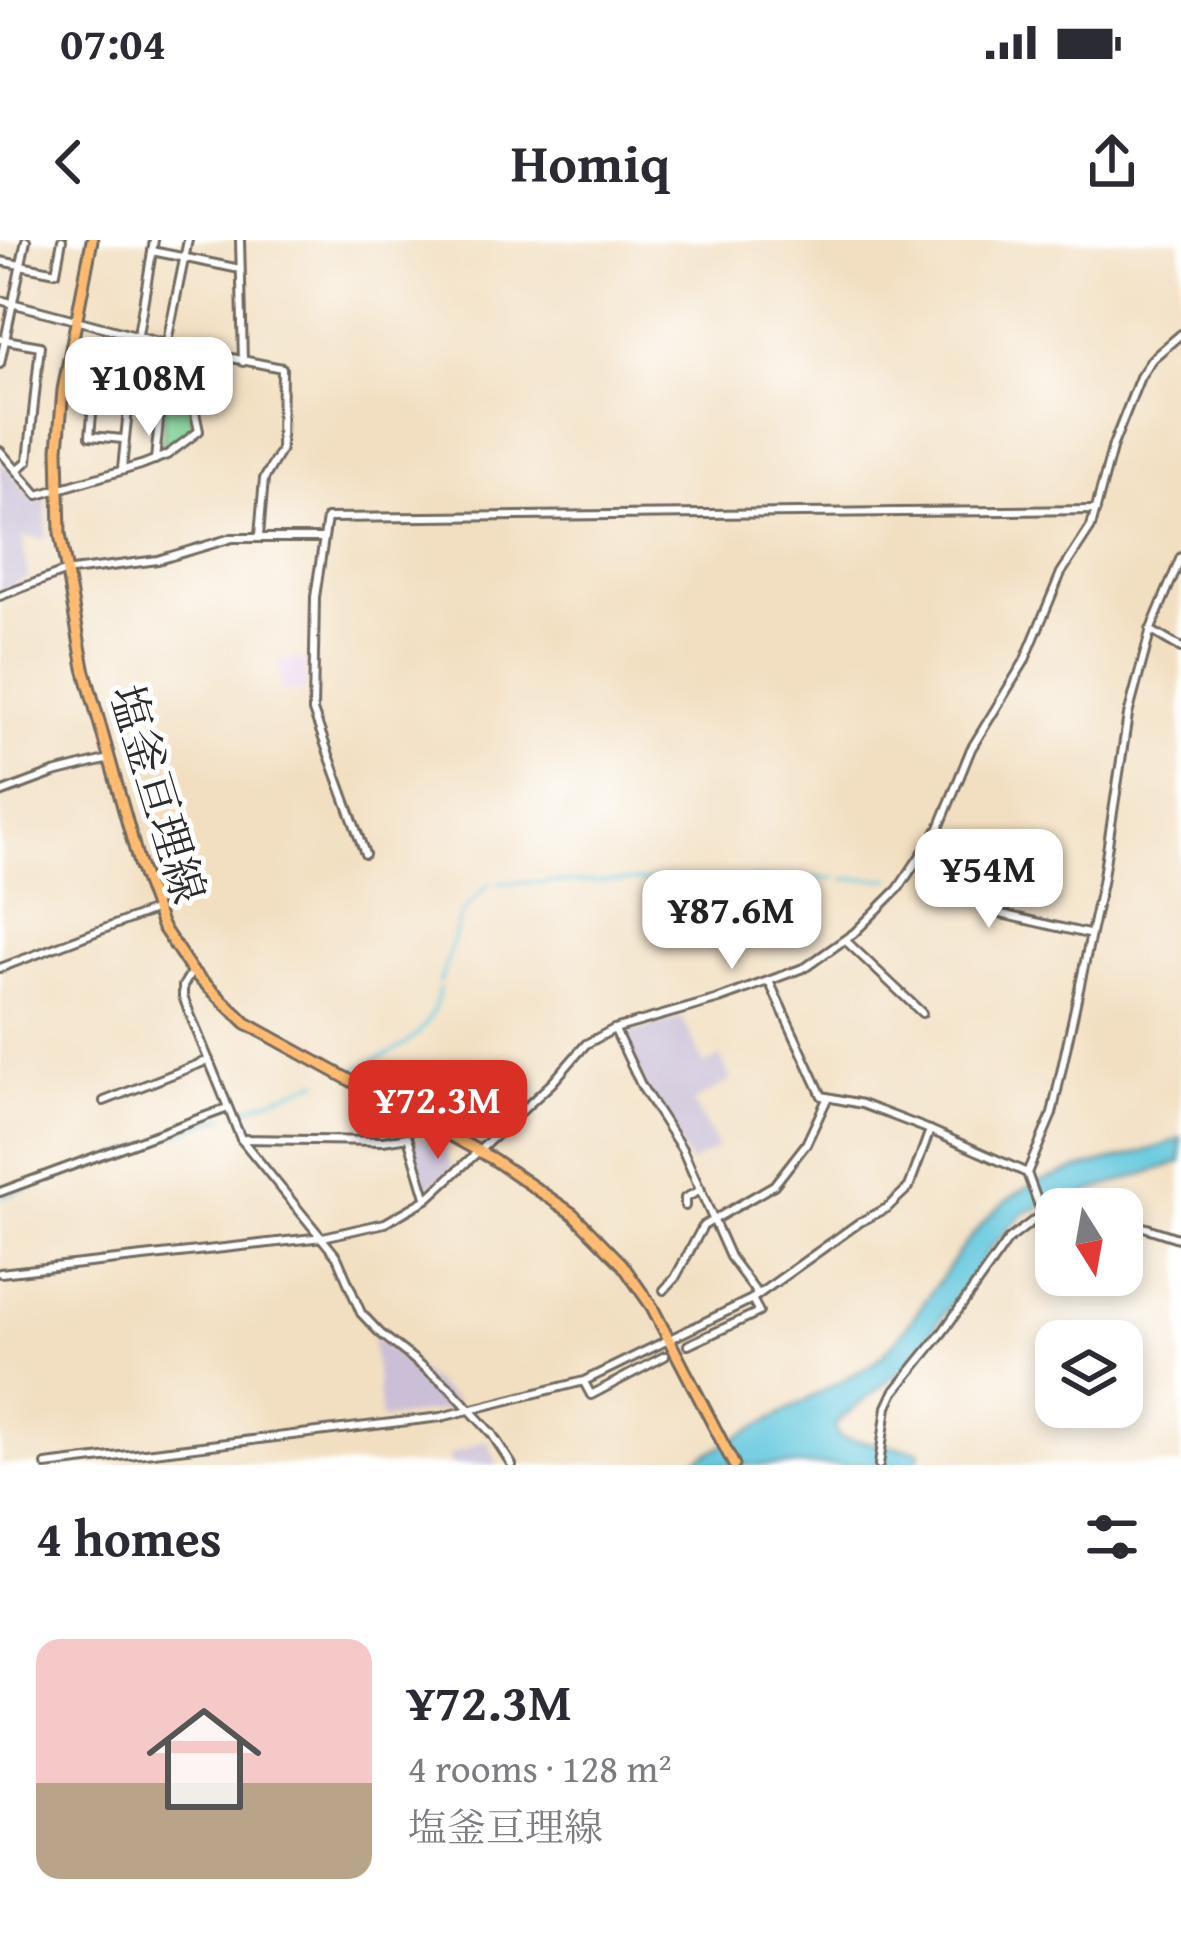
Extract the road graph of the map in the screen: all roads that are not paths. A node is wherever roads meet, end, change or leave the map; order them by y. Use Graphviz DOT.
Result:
graph roads {
  1 [pos="26,240"];
  2 [pos="62,240"];
  3 [pos="92,240"];
  4 [pos="154,240"];
  5 [pos="188,240"];
  6 [pos="240,240"];
  7 [pos="152,251"];
  8 [pos="184,259"];
  9 [pos="0,261"];
  10 [pos="21,266"];
  11 [pos="240,268"];
  12 [pos="0,300"];
  13 [pos="12,302"];
  14 [pos="76,319"];
  15 [pos="137,334"];
  16 [pos="1181,334"];
  17 [pos="2,339"];
  18 [pos="167,343"];
  19 [pos="182,348"];
  20 [pos="243,362"];
  21 [pos="0,364"];
  22 [pos="132,370"];
  23 [pos="163,381"];
  24 [pos="190,390"];
  25 [pos="124,439"];
  26 [pos="0,451"];
  27 [pos="155,460"];
  28 [pos="122,469"];
  29 [pos="16,470"];
  30 [pos="57,492"];
  31 [pos="1096,510"];
  32 [pos="259,536"];
  33 [pos="322,538"];
  34 [pos="1181,557"];
  35 [pos="64,572"];
  36 [pos="0,596"];
  37 [pos="1150,630"];
  38 [pos="1181,648"];
  39 [pos="109,759"];
  40 [pos="0,793"];
  41 [pos="364,854"];
  42 [pos="920,857"];
  43 [pos="155,910"];
  44 [pos="1089,934"];
  45 [pos="845,940"];
  46 [pos="0,968"];
  47 [pos="192,971"];
  48 [pos="769,981"];
  49 [pos="922,1013"];
  50 [pos="614,1029"];
  51 [pos="208,1060"];
  52 [pos="827,1099"];
  53 [pos="104,1101"];
  54 [pos="228,1108"];
  55 [pos="930,1130"];
  56 [pos="241,1139"];
  57 [pos="479,1152"];
  58 [pos="1027,1173"];
  59 [pos="701,1190"];
  60 [pos="0,1192"];
  61 [pos="1035,1195"];
  62 [pos="427,1199"];
  63 [pos="685,1206"];
  64 [pos="714,1217"];
  65 [pos="1035,1219"];
  66 [pos="1143,1227"];
  67 [pos="323,1237"];
  68 [pos="1181,1239"];
  69 [pos="0,1273"];
  70 [pos="664,1289"];
  71 [pos="755,1296"];
  72 [pos="672,1340"];
  73 [pos="688,1345"];
  74 [pos="665,1356"];
  75 [pos="584,1381"];
  76 [pos="470,1408"];
  77 [pos="46,1465"];
  78 [pos="512,1465"];
  79 [pos="734,1465"];
  80 [pos="879,1465"];
  1 -- 10 [label="street"];
  2 -- 10 [label="street"];
  3 -- 14 [label="main road, 塩釜亘理線"];
  4 -- 7 [label="street"];
  5 -- 8 [label="street"];
  6 -- 11 [label="street"];
  7 -- 8 [label="street"];
  7 -- 15 [label="street"];
  8 -- 11 [label="street"];
  8 -- 18 [label="street"];
  9 -- 10 [label="street"];
  10 -- 13 [label="street"];
  11 -- 20 [label="street"];
  12 -- 13 [label="street"];
  13 -- 14 [label="street"];
  13 -- 17 [label="street"];
  14 -- 15 [label="street"];
  14 -- 30 [label="main road, 塩釜亘理線"];
  15 -- 18 [label="street"];
  15 -- 22 [label="street"];
  16 -- 31 [label="street"];
  17 -- 21 [label="street"];
  17 -- 29 [label="street"];
  18 -- 19 [label="street"];
  19 -- 20 [label="street"];
  19 -- 24 [label="street"];
  20 -- 32 [label="street"];
  22 -- 23 [label="street"];
  22 -- 25 [label="street"];
  22 -- 25 [label="street"];
  23 -- 24 [label="street"];
  23 -- 27 [label="street"];
  24 -- 27 [label="street"];
  25 -- 28 [label="street"];
  26 -- 29 [label="street"];
  27 -- 28 [label="street"];
  28 -- 30 [label="street"];
  29 -- 30 [label="street"];
  30 -- 35 [label="main road, 塩釜亘理線"];
  31 -- 33 [label="street"];
  31 -- 42 [label="street"];
  32 -- 33 [label="street"];
  32 -- 35 [label="street"];
  33 -- 41 [label="street"];
  34 -- 37 [label="street"];
  35 -- 36 [label="street"];
  35 -- 39 [label="main road, 塩釜亘理線"];
  37 -- 38 [label="street"];
  37 -- 44 [label="street"];
  39 -- 40 [label="street"];
  39 -- 43 [label="main road, 塩釜亘理線"];
  42 -- 44 [label="street"];
  42 -- 45 [label="street"];
  43 -- 46 [label="street"];
  43 -- 47 [label="main road, 塩釜亘理線"];
  44 -- 58 [label="street"];
  45 -- 48 [label="street"];
  45 -- 49 [label="street"];
  47 -- 51 [label="street"];
  47 -- 57 [label="main road, 塩釜亘理線"];
  48 -- 50 [label="street"];
  48 -- 52 [label="street"];
  50 -- 57 [label="street"];
  50 -- 59 [label="street"];
  51 -- 53 [label="street"];
  51 -- 54 [label="street"];
  52 -- 55 [label="street"];
  52 -- 64 [label="street"];
  54 -- 56 [label="street"];
  54 -- 60 [label="street"];
  55 -- 58 [label="street"];
  55 -- 71 [label="street"];
  56 -- 62 [label="street"];
  56 -- 67 [label="street"];
  57 -- 62 [label="street"];
  57 -- 72 [label="main road, 塩釜亘理線"];
  58 -- 61 [label="street"];
  59 -- 63 [label="street"];
  59 -- 64 [label="street"];
  62 -- 67 [label="street"];
  64 -- 70 [label="street"];
  64 -- 71 [label="street"];
  65 -- 80 [label="street"];
  66 -- 68 [label="street"];
  67 -- 69 [label="street"];
  67 -- 76 [label="street"];
  71 -- 72 [label="street"];
  71 -- 73 [label="street"];
  72 -- 75 [label="street"];
  72 -- 79 [label="main road, 塩釜亘理線"];
  74 -- 75 [label="street"];
  75 -- 76 [label="street"];
  76 -- 77 [label="street"];
  76 -- 78 [label="street"];
}
